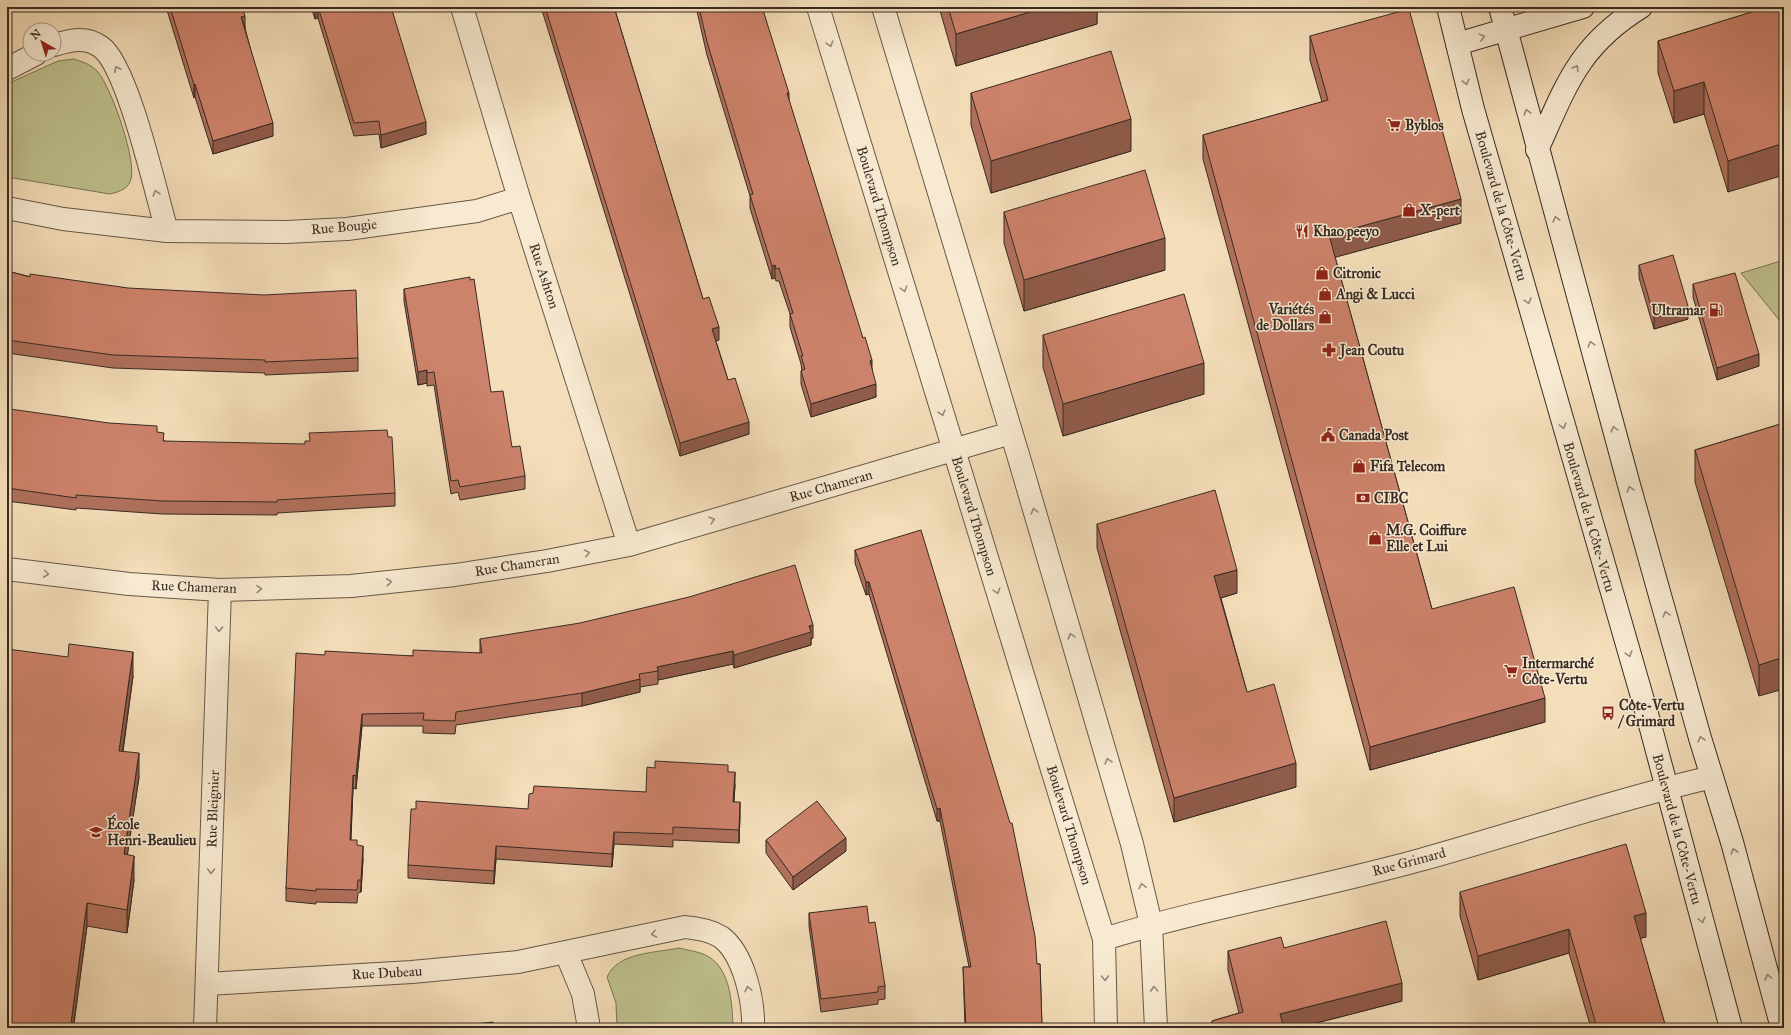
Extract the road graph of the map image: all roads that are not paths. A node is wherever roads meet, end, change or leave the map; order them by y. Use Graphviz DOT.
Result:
graph roads {
  1 [pos="462,7"];
  2 [pos="818,7"];
  3 [pos="883,7"];
  4 [pos="1448,7"];
  5 [pos="1500,7"];
  6 [pos="1583,7"];
  7 [pos="1641,7"];
  8 [pos="1506,31"];
  9 [pos="62,43"];
  10 [pos="1457,44"];
  11 [pos="22,61"];
  12 [pos="7,69"];
  13 [pos="1538,150"];
  14 [pos="519,198"];
  15 [pos="7,208"];
  16 [pos="167,230"];
  17 [pos="1011,433"];
  18 [pos="954,451"];
  19 [pos="629,544"];
  20 [pos="7,569"];
  21 [pos="220,590"];
  22 [pos="1712,777"];
  23 [pos="1666,788"];
  24 [pos="1151,924"];
  25 [pos="1104,939"];
  26 [pos="566,953"];
  27 [pos="207,984"];
  28 [pos="205,1028"];
  29 [pos="589,1028"];
  30 [pos="753,1028"];
  31 [pos="1106,1028"];
  32 [pos="1156,1028"];
  33 [pos="1731,1028"];
  34 [pos="1782,1028"];
  1 -- 14 [label="street, Rue Ashton"];
  2 -- 18 [label="street, Boulevard Thompson, one-way"];
  3 -- 17 [label="street"];
  4 -- 10 [label="street, Boulevard de la Côte-Vertu"];
  5 -- 8 [label="street"];
  6 -- 8 [label="street"];
  13 -- 7 [label="street, one-way"];
  10 -- 8 [label="street, one-way"];
  13 -- 8 [label="street, one-way"];
  16 -- 9 [label="street, one-way"];
  10 -- 23 [label="street, Boulevard de la Côte-Vertu, one-way"];
  11 -- 12 [label="street"];
  22 -- 13 [label="street, one-way"];
  14 -- 16 [label="street, Rue Bougie"];
  14 -- 19 [label="street, Rue Ashton"];
  15 -- 16 [label="street, Rue Bougie"];
  17 -- 18 [label="street, Rue Chameran"];
  24 -- 17 [label="street, one-way"];
  19 -- 18 [label="street, Rue Chameran, one-way"];
  18 -- 25 [label="street, Boulevard Thompson, one-way"];
  21 -- 19 [label="street, Rue Chameran, one-way"];
  20 -- 21 [label="street, Rue Chameran, one-way"];
  21 -- 27 [label="street, Rue Bleignier, one-way"];
  22 -- 23 [label="street, Rue Grimard"];
  34 -- 22 [label="street, one-way"];
  23 -- 24 [label="street, Rue Grimard"];
  23 -- 33 [label="street, Boulevard de la Côte-Vertu, one-way"];
  24 -- 25 [label="street, Rue Grimard"];
  32 -- 24 [label="street, one-way"];
  25 -- 31 [label="street, Boulevard Thompson, one-way"];
  26 -- 27 [label="street, Rue Dubeau"];
  26 -- 29 [label="street"];
  30 -- 26 [label="street, Rue Dubeau, one-way"];
  27 -- 28 [label="street, Rue Bleignier"];
}
